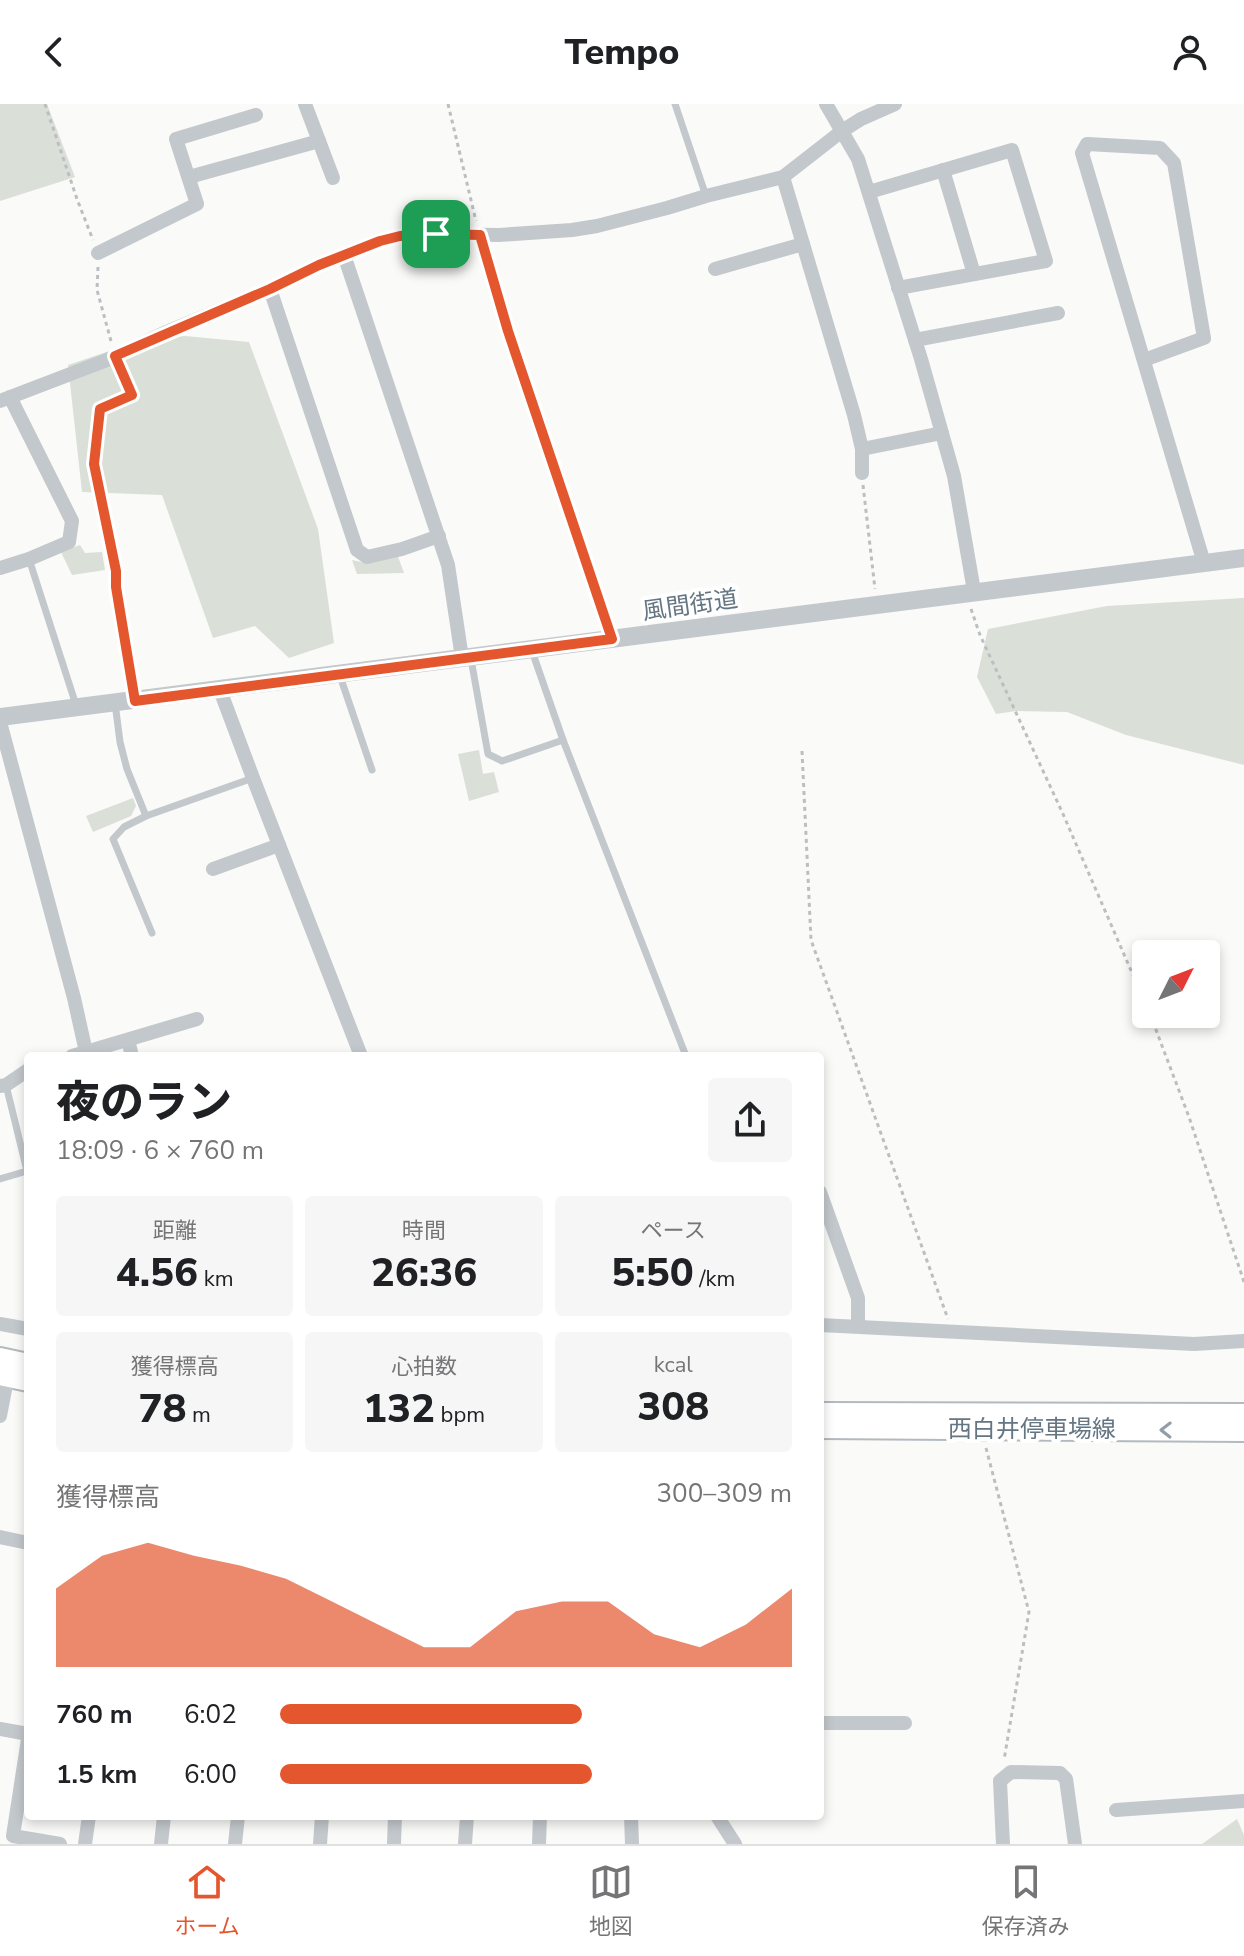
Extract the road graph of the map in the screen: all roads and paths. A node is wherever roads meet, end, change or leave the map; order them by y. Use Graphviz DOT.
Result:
graph roads {
  1 [pos="45,104"];
  2 [pos="305,104"];
  3 [pos="448,104"];
  4 [pos="675,104"];
  5 [pos="826,104"];
  6 [pos="895,104"];
  7 [pos="256,115"];
  8 [pos="842,131"];
  9 [pos="319,141"];
  10 [pos="943,170"];
  11 [pos="189,177"];
  12 [pos="783,177"];
  13 [pos="333,178"];
  14 [pos="869,192"];
  15 [pos="706,196"];
  16 [pos="480,235"];
  17 [pos="803,244"];
  18 [pos="98,253"];
  19 [pos="344,255"];
  20 [pos="715,269"];
  21 [pos="974,274"];
  22 [pos="898,288"];
  23 [pos="270,289"];
  24 [pos="1058,313"];
  25 [pos="915,340"];
  26 [pos="115,356"];
  27 [pos="1144,360"];
  28 [pos="5,399"];
  29 [pos="942,433"];
  30 [pos="862,449"];
  31 [pos="862,473"];
  32 [pos="439,536"];
  33 [pos="1244,558"];
  34 [pos="29,559"];
  35 [pos="1204,563"];
  36 [pos="0,568"];
  37 [pos="970,592"];
  38 [pos="877,605"];
  39 [pos="612,639"];
  40 [pos="532,649"];
  41 [pos="466,658"];
  42 [pos="340,674"];
  43 [pos="220,690"];
  44 [pos="135,701"];
  45 [pos="115,703"];
  46 [pos="77,707"];
  47 [pos="0,720"];
  48 [pos="563,740"];
  49 [pos="802,751"];
  50 [pos="372,770"];
  51 [pos="253,778"];
  52 [pos="146,816"];
  53 [pos="279,845"];
  54 [pos="213,869"];
  55 [pos="152,933"];
  56 [pos="1132,973"];
  57 [pos="197,1019"];
  58 [pos="1155,1028"];
  59 [pos="128,1040"];
  60 [pos="79,1052"];
  61 [pos="86,1052"];
  62 [pos="131,1052"];
  63 [pos="359,1052"];
  64 [pos="684,1052"];
  65 [pos="24,1072"];
  66 [pos="3,1085"];
  67 [pos="24,1162"];
  68 [pos="24,1174"];
  69 [pos="0,1179"];
  70 [pos="824,1203"];
  71 [pos="1244,1282"];
  72 [pos="0,1324"];
  73 [pos="824,1325"];
  74 [pos="858,1326"];
  75 [pos="24,1328"];
  76 [pos="953,1332"];
  77 [pos="1244,1341"];
  78 [pos="9,1367"];
  79 [pos="824,1413"];
  80 [pos="1244,1414"];
  81 [pos="0,1416"];
  82 [pos="824,1428"];
  83 [pos="982,1428"];
  84 [pos="1244,1431"];
  85 [pos="0,1537"];
  86 [pos="24,1542"];
  87 [pos="824,1723"];
  88 [pos="905,1723"];
  89 [pos="0,1729"];
  90 [pos="24,1735"];
  91 [pos="24,1763"];
  92 [pos="1000,1781"];
  93 [pos="1244,1801"];
  94 [pos="1116,1810"];
  95 [pos="88,1820"];
  96 [pos="164,1820"];
  97 [pos="238,1820"];
  98 [pos="322,1820"];
  99 [pos="395,1820"];
  100 [pos="467,1820"];
  101 [pos="540,1820"];
  102 [pos="631,1820"];
  103 [pos="720,1820"];
  104 [pos="60,1844"];
  105 [pos="85,1844"];
  106 [pos="161,1844"];
  107 [pos="235,1844"];
  108 [pos="320,1844"];
  109 [pos="394,1844"];
  110 [pos="465,1844"];
  111 [pos="539,1844"];
  112 [pos="632,1844"];
  113 [pos="735,1844"];
  114 [pos="1003,1844"];
  115 [pos="1075,1844"];
  1 -- 18 [label="path"];
  2 -- 9 [label="street"];
  3 -- 16 [label="path"];
  4 -- 15 [label="lane"];
  5 -- 8 [label="street"];
  6 -- 8 [label="street"];
  7 -- 11 [label="street"];
  8 -- 12 [label="street"];
  8 -- 14 [label="street"];
  9 -- 11 [label="street"];
  9 -- 13 [label="street"];
  10 -- 14 [label="street"];
  10 -- 21 [label="street"];
  10 -- 21 [label="street"];
  11 -- 18 [label="street"];
  12 -- 15 [label="street"];
  12 -- 17 [label="street"];
  14 -- 22 [label="street"];
  15 -- 16 [label="street"];
  16 -- 19 [label="street"];
  16 -- 39 [label="street"];
  17 -- 20 [label="street"];
  17 -- 30 [label="street"];
  18 -- 26 [label="path"];
  19 -- 23 [label="street"];
  19 -- 32 [label="street"];
  21 -- 22 [label="street"];
  22 -- 25 [label="street"];
  23 -- 26 [label="street"];
  23 -- 32 [label="street"];
  24 -- 25 [label="street"];
  25 -- 29 [label="street"];
  26 -- 28 [label="street"];
  26 -- 44 [label="path"];
  27 -- 27 [label="street"];
  27 -- 35 [label="street"];
  28 -- 34 [label="street"];
  29 -- 30 [label="street"];
  29 -- 37 [label="street"];
  30 -- 31 [label="street"];
  31 -- 38 [label="path"];
  32 -- 41 [label="street"];
  33 -- 35 [label="street, 風間街道"];
  34 -- 36 [label="street"];
  34 -- 46 [label="lane"];
  35 -- 37 [label="street, 風間街道"];
  37 -- 38 [label="street, 風間街道"];
  37 -- 56 [label="path"];
  38 -- 39 [label="street, 風間街道"];
  39 -- 40 [label="street, 風間街道"];
  40 -- 41 [label="street, 風間街道"];
  40 -- 48 [label="lane"];
  41 -- 42 [label="street, 風間街道"];
  41 -- 48 [label="lane"];
  42 -- 43 [label="street, 風間街道"];
  42 -- 50 [label="lane"];
  43 -- 44 [label="street, 風間街道"];
  43 -- 51 [label="street"];
  44 -- 45 [label="street, 風間街道"];
  45 -- 46 [label="street, 風間街道"];
  45 -- 52 [label="lane"];
  46 -- 47 [label="street, 風間街道"];
  47 -- 60 [label="street"];
  48 -- 64 [label="lane"];
  49 -- 76 [label="path"];
  51 -- 52 [label="lane"];
  51 -- 53 [label="street"];
  52 -- 55 [label="lane"];
  53 -- 54 [label="street"];
  53 -- 63 [label="street"];
  57 -- 59 [label="street"];
  58 -- 71 [label="path"];
  59 -- 61 [label="street"];
  59 -- 62 [label="street"];
  65 -- 66 [label="street"];
  66 -- 67 [label="lane"];
  68 -- 69 [label="lane"];
  70 -- 74 [label="street"];
  72 -- 75 [label="street"];
  73 -- 74 [label="street"];
  74 -- 76 [label="street"];
  76 -- 77 [label="street"];
  78 -- 81 [label="street"];
  79 -- 80 [label="main road, 西白井停車場線"];
  82 -- 83 [label="main road, 西白井停車場線"];
  84 -- 83 [label="main road, 西白井停車場線, one-way"];
  83 -- 92 [label="path"];
  85 -- 86 [label="street"];
  87 -- 88 [label="street"];
  89 -- 90 [label="street"];
  91 -- 104 [label="street"];
  92 -- 114 [label="street"];
  92 -- 115 [label="street"];
  93 -- 94 [label="street"];
  95 -- 105 [label="street"];
  96 -- 106 [label="street"];
  97 -- 107 [label="street"];
  98 -- 108 [label="street"];
  99 -- 109 [label="street"];
  100 -- 110 [label="street"];
  101 -- 111 [label="street"];
  102 -- 112 [label="street"];
  103 -- 113 [label="street"];
}
